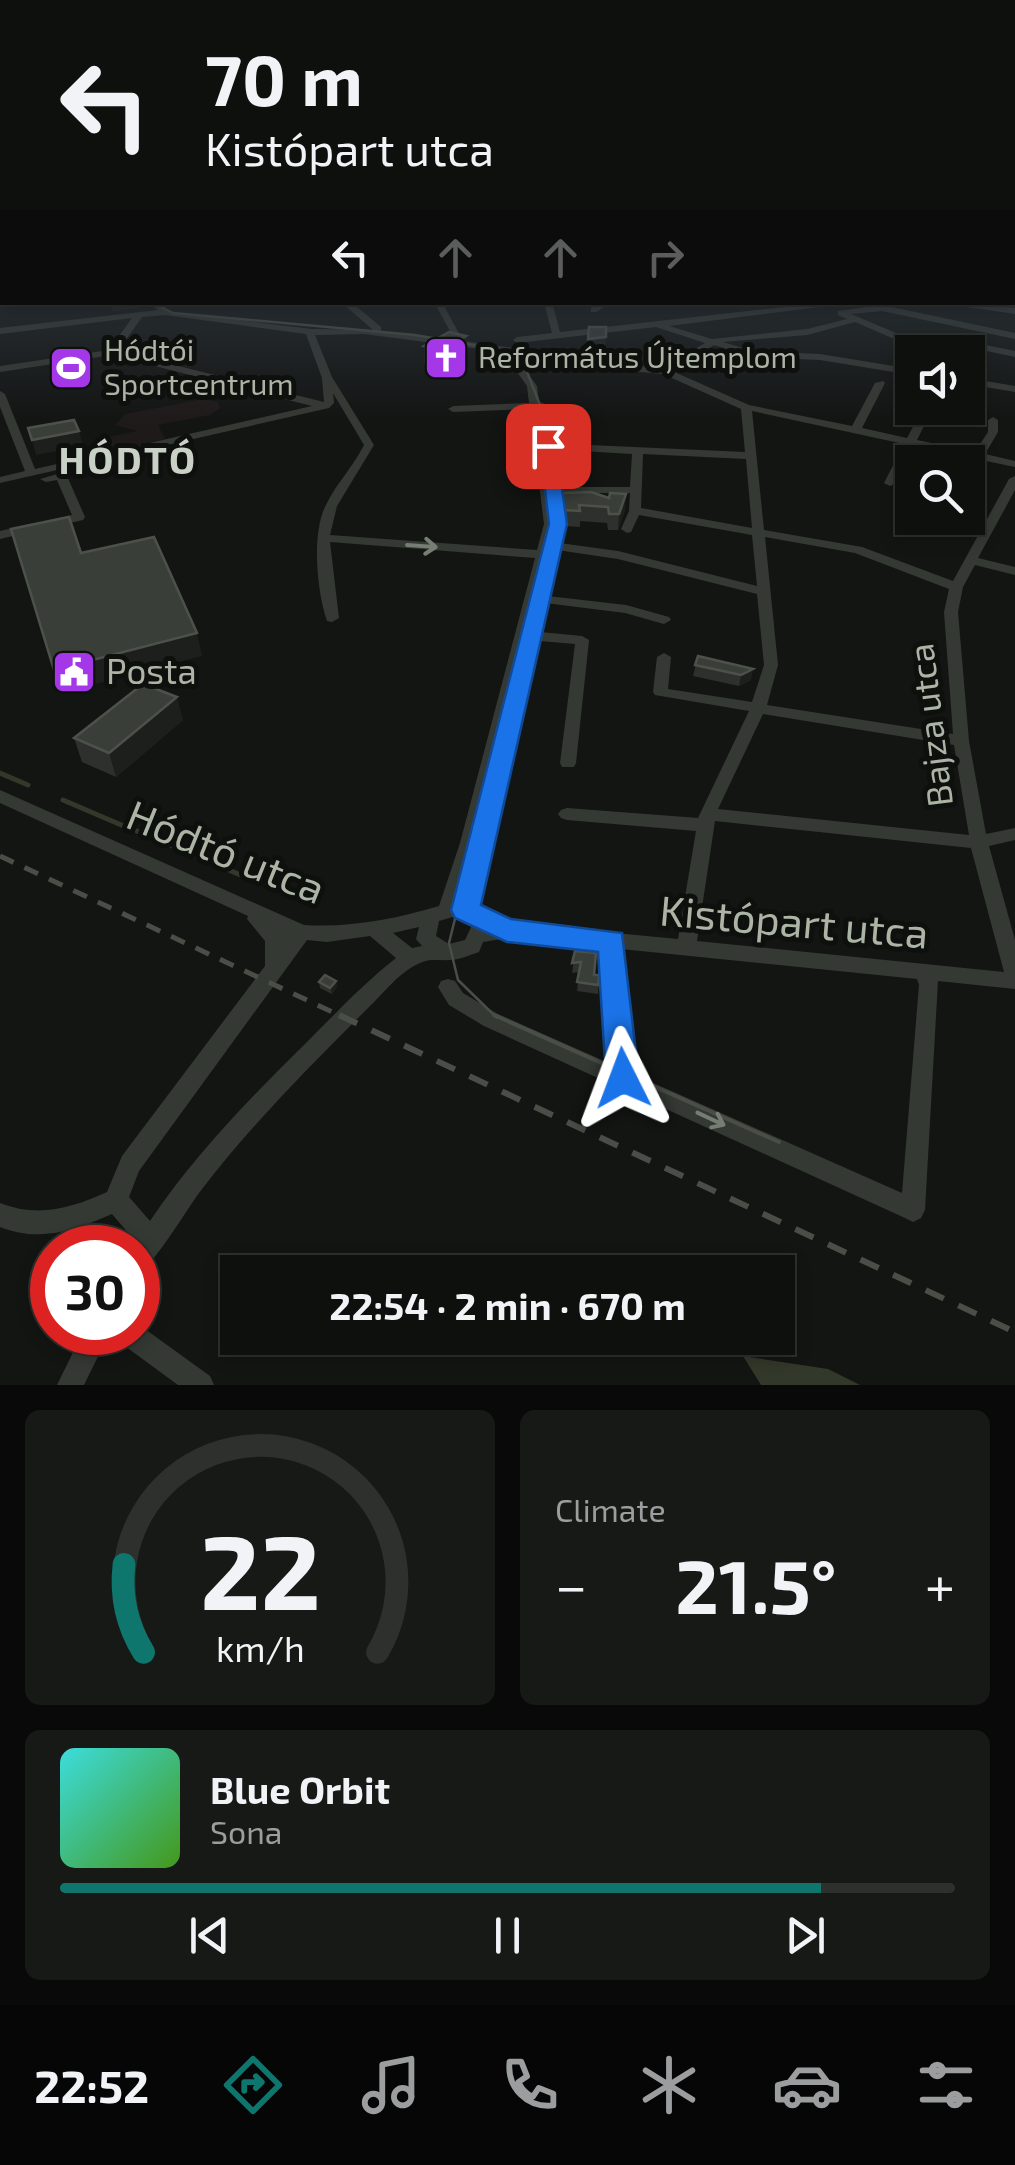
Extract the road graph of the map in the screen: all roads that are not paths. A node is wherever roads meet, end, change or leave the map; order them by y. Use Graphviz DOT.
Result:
graph roads {
  1 [pos="154,305"];
  2 [pos="347,305"];
  3 [pos="440,305"];
  4 [pos="549,305"];
  5 [pos="602,305"];
  6 [pos="753,305"];
  7 [pos="829,305"];
  8 [pos="995,306"];
  9 [pos="594,310"];
  10 [pos="1015,311"];
  11 [pos="162,312"];
  12 [pos="765,312"];
  13 [pos="842,313"];
  14 [pos="139,315"];
  15 [pos="853,320"];
  16 [pos="656,324"];
  17 [pos="361,325"];
  18 [pos="968,327"];
  19 [pos="623,328"];
  20 [pos="315,329"];
  21 [pos="0,331"];
  22 [pos="554,332"];
  23 [pos="970,335"];
  24 [pos="895,336"];
  25 [pos="1015,336"];
  26 [pos="459,340"];
  27 [pos="707,343"];
  28 [pos="495,345"];
  29 [pos="985,348"];
  30 [pos="525,350"];
  31 [pos="112,352"];
  32 [pos="508,352"];
  33 [pos="1015,354"];
  34 [pos="895,369"];
  35 [pos="0,370"];
  36 [pos="665,370"];
  37 [pos="327,378"];
  38 [pos="880,383"];
  39 [pos="985,384"];
  40 [pos="1015,388"];
  41 [pos="0,394"];
  42 [pos="540,405"];
  43 [pos="325,406"];
  44 [pos="746,408"];
  45 [pos="453,409"];
  46 [pos="992,420"];
  47 [pos="919,425"];
  48 [pos="856,429"];
  49 [pos="910,441"];
  50 [pos="928,445"];
  51 [pos="985,445"];
  52 [pos="545,446"];
  53 [pos="638,450"];
  54 [pos="750,456"];
  55 [pos="985,458"];
  56 [pos="1015,464"];
  57 [pos="31,473"];
  58 [pos="1015,479"];
  59 [pos="0,480"];
  60 [pos="890,483"];
  61 [pos="0,488"];
  62 [pos="552,490"];
  63 [pos="635,490"];
  64 [pos="634,511"];
  65 [pos="761,530"];
  66 [pos="0,535"];
  67 [pos="325,538"];
  68 [pos="549,550"];
  69 [pos="618,555"];
  70 [pos="971,560"];
  71 [pos="1015,571"];
  72 [pos="956,587"];
  73 [pos="764,592"];
  74 [pos="536,598"];
  75 [pos="332,618"];
  76 [pos="664,620"];
  77 [pos="527,636"];
  78 [pos="664,657"];
  79 [pos="758,709"];
  80 [pos="961,741"];
  81 [pos="568,763"];
  82 [pos="0,796"];
  83 [pos="567,814"];
  84 [pos="706,819"];
  85 [pos="1015,834"];
  86 [pos="979,842"];
  87 [pos="238,904"];
  88 [pos="460,918"];
  89 [pos="373,928"];
  90 [pos="1010,930"];
  91 [pos="302,932"];
  92 [pos="612,941"];
  93 [pos="432,945"];
  94 [pos="686,949"];
  95 [pos="412,957"];
  96 [pos="274,967"];
  97 [pos="925,971"];
  98 [pos="1015,978"];
  99 [pos="448,987"];
  100 [pos="623,1078"];
  101 [pos="116,1200"];
  102 [pos="0,1214"];
  103 [pos="130,1225"];
  104 [pos="160,1225"];
  105 [pos="85,1355"];
  106 [pos="159,1355"];
  107 [pos="70,1385"];
  108 [pos="201,1385"];
  1 -- 11 [label="street"];
  2 -- 17 [label="street"];
  3 -- 26 [label="street"];
  4 -- 22 [label="street"];
  5 -- 9 [label="street"];
  6 -- 12 [label="street"];
  7 -- 12 [label="street"];
  7 -- 13 [label="street"];
  8 -- 10 [label="street"];
  11 -- 14 [label="street"];
  11 -- 20 [label="street"];
  12 -- 16 [label="street"];
  13 -- 15 [label="street"];
  13 -- 18 [label="street"];
  14 -- 21 [label="street"];
  14 -- 31 [label="street"];
  15 -- 24 [label="street"];
  15 -- 27 [label="street"];
  16 -- 19 [label="street"];
  16 -- 27 [label="street"];
  17 -- 20 [label="street"];
  17 -- 26 [label="street"];
  17 -- 28 [label="street"];
  18 -- 23 [label="street"];
  18 -- 25 [label="street"];
  19 -- 22 [label="street"];
  19 -- 22 [label="street"];
  20 -- 37 [label="street"];
  22 -- 30 [label="street"];
  26 -- 28 [label="street"];
  27 -- 34 [label="street"];
  27 -- 36 [label="street"];
  28 -- 30 [label="street"];
  28 -- 32 [label="street"];
  29 -- 33 [label="street"];
  30 -- 32 [label="street"];
  30 -- 36 [label="street"];
  30 -- 42 [label="street"];
  31 -- 35 [label="street"];
  31 -- 43 [label="street"];
  32 -- 42 [label="street"];
  36 -- 44 [label="street"];
  37 -- 43 [label="street"];
  37 -- 67 [label="street"];
  38 -- 48 [label="street"];
  39 -- 40 [label="street"];
  41 -- 57 [label="street"];
  42 -- 45 [label="street"];
  42 -- 52 [label="street"];
  43 -- 57 [label="street"];
  44 -- 48 [label="street"];
  44 -- 54 [label="street"];
  46 -- 51 [label="street"];
  47 -- 49 [label="street"];
  48 -- 49 [label="street"];
  49 -- 50 [label="street"];
  49 -- 60 [label="street"];
  52 -- 53 [label="street"];
  52 -- 62 [label="street"];
  53 -- 54 [label="street"];
  53 -- 63 [label="street"];
  54 -- 65 [label="street"];
  55 -- 56 [label="street"];
  57 -- 59 [label="street"];
  58 -- 70 [label="street, Bajza utca"];
  61 -- 66 [label="street"];
  62 -- 63 [label="street"];
  62 -- 68 [label="street"];
  63 -- 64 [label="street"];
  64 -- 65 [label="street"];
  64 -- 69 [label="street"];
  65 -- 72 [label="street"];
  65 -- 73 [label="street"];
  67 -- 68 [label="street, one-way"];
  67 -- 75 [label="street"];
  68 -- 69 [label="street"];
  68 -- 74 [label="street"];
  69 -- 73 [label="street"];
  70 -- 71 [label="street"];
  70 -- 72 [label="street, Bajza utca"];
  72 -- 80 [label="street, Bajza utca"];
  73 -- 79 [label="street"];
  74 -- 76 [label="street"];
  74 -- 77 [label="street"];
  77 -- 81 [label="street"];
  77 -- 88 [label="street"];
  78 -- 79 [label="street"];
  79 -- 80 [label="street"];
  79 -- 84 [label="street"];
  80 -- 86 [label="street, Bajza utca"];
  82 -- 87 [label="street, Hódtó utca"];
  83 -- 84 [label="street"];
  84 -- 86 [label="street"];
  84 -- 94 [label="street"];
  85 -- 86 [label="street"];
  86 -- 90 [label="street, Bajza utca"];
  87 -- 91 [label="street, Hódtó utca"];
  87 -- 96 [label="street"];
  88 -- 89 [label="street, Hódtó utca"];
  88 -- 92 [label="street, Kistópart utca"];
  88 -- 93 [label="street"];
  88 -- 93 [label="street"];
  89 -- 91 [label="street, Hódtó utca"];
  89 -- 95 [label="street"];
  90 -- 98 [label="street, Bajza utca"];
  91 -- 96 [label="street"];
  92 -- 94 [label="street, Kistópart utca"];
  92 -- 100 [label="street"];
  93 -- 95 [label="street"];
  94 -- 97 [label="street, Kistópart utca"];
  95 -- 104 [label="street"];
  96 -- 101 [label="street"];
  97 -- 98 [label="street, Kistópart utca"];
  100 -- 97 [label="street, one-way"];
  99 -- 100 [label="street"];
  101 -- 102 [label="street"];
  101 -- 103 [label="street"];
  105 -- 107 [label="street"];
  106 -- 108 [label="street"];
}
